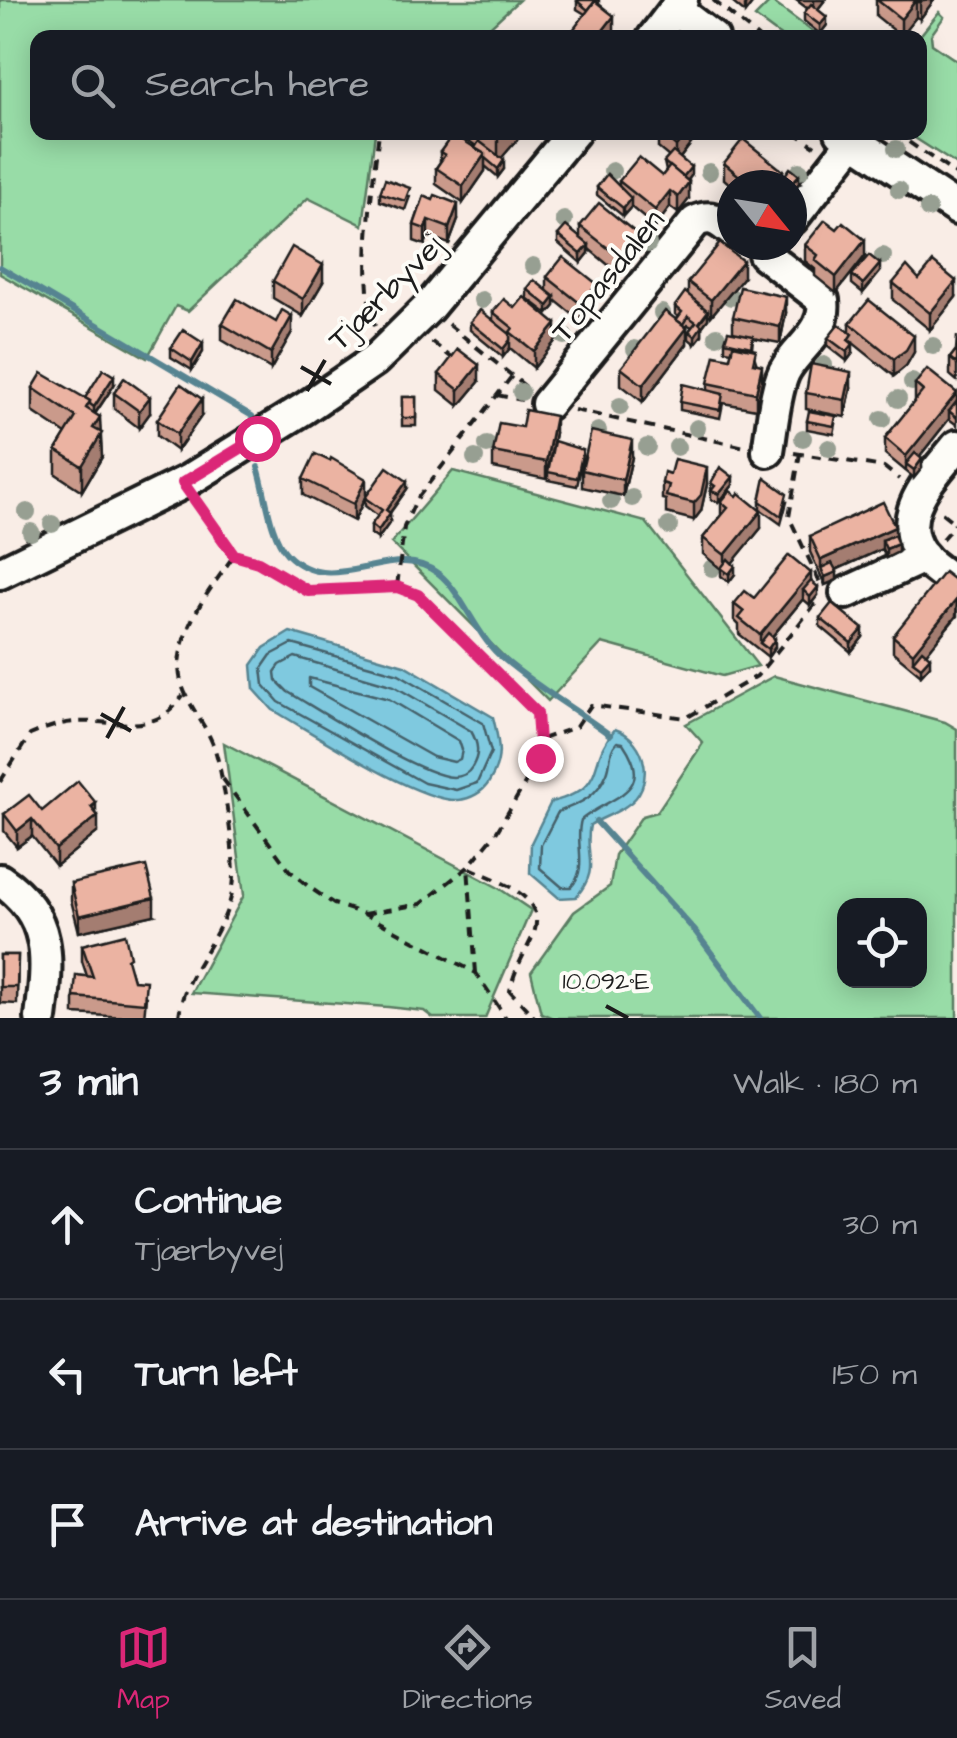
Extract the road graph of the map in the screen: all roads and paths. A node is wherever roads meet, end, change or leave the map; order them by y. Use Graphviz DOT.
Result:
graph roads {
  1 [pos="713,0"];
  2 [pos="679,4"];
  3 [pos="659,30"];
  4 [pos="706,30"];
  5 [pos="750,30"];
  6 [pos="377,140"];
  7 [pos="567,140"];
  8 [pos="845,140"];
  9 [pos="852,140"];
  10 [pos="906,140"];
  11 [pos="957,175"];
  12 [pos="807,197"];
  13 [pos="957,209"];
  14 [pos="717,220"];
  15 [pos="776,260"];
  16 [pos="410,326"];
  17 [pos="456,361"];
  18 [pos="512,376"];
  19 [pos="547,404"];
  20 [pos="957,446"];
  21 [pos="768,452"];
  22 [pos="800,454"];
  23 [pos="183,483"];
  24 [pos="918,494"];
  25 [pos="957,525"];
  26 [pos="234,555"];
  27 [pos="924,557"];
  28 [pos="0,573"];
  29 [pos="957,584"];
  30 [pos="397,587"];
  31 [pos="846,594"];
  32 [pos="184,695"];
  33 [pos="541,739"];
  34 [pos="220,776"];
  35 [pos="0,782"];
  36 [pos="468,867"];
  37 [pos="0,880"];
  38 [pos="364,914"];
  39 [pos="476,973"];
  40 [pos="41,1018"];
  41 [pos="179,1018"];
  42 [pos="506,1018"];
  43 [pos="535,1018"];
  1 -- 5 [label="path"];
  2 -- 3 [label="street"];
  2 -- 4 [label="street"];
  6 -- 16 [label="path"];
  7 -- 16 [label="street, Tjærbyvej"];
  8 -- 12 [label="street"];
  9 -- 13 [label="street"];
  10 -- 11 [label="path"];
  14 -- 19 [label="street, Topasdalen"];
  15 -- 21 [label="street"];
  16 -- 17 [label="path"];
  16 -- 18 [label="path"];
  16 -- 23 [label="street, Tjærbyvej"];
  18 -- 19 [label="path"];
  18 -- 30 [label="path"];
  19 -- 21 [label="path"];
  20 -- 24 [label="street"];
  21 -- 22 [label="path"];
  22 -- 24 [label="path"];
  22 -- 33 [label="path"];
  23 -- 26 [label="path"];
  23 -- 28 [label="street, Tjærbyvej"];
  24 -- 25 [label="path"];
  24 -- 27 [label="street"];
  26 -- 30 [label="path"];
  26 -- 32 [label="path"];
  27 -- 29 [label="street"];
  27 -- 31 [label="street"];
  30 -- 33 [label="path"];
  32 -- 34 [label="path"];
  32 -- 35 [label="path"];
  33 -- 36 [label="path"];
  34 -- 38 [label="path"];
  34 -- 41 [label="path"];
  36 -- 38 [label="path"];
  36 -- 39 [label="path"];
  36 -- 43 [label="path"];
  37 -- 40 [label="street"];
  38 -- 39 [label="path"];
  39 -- 42 [label="path"];
}
